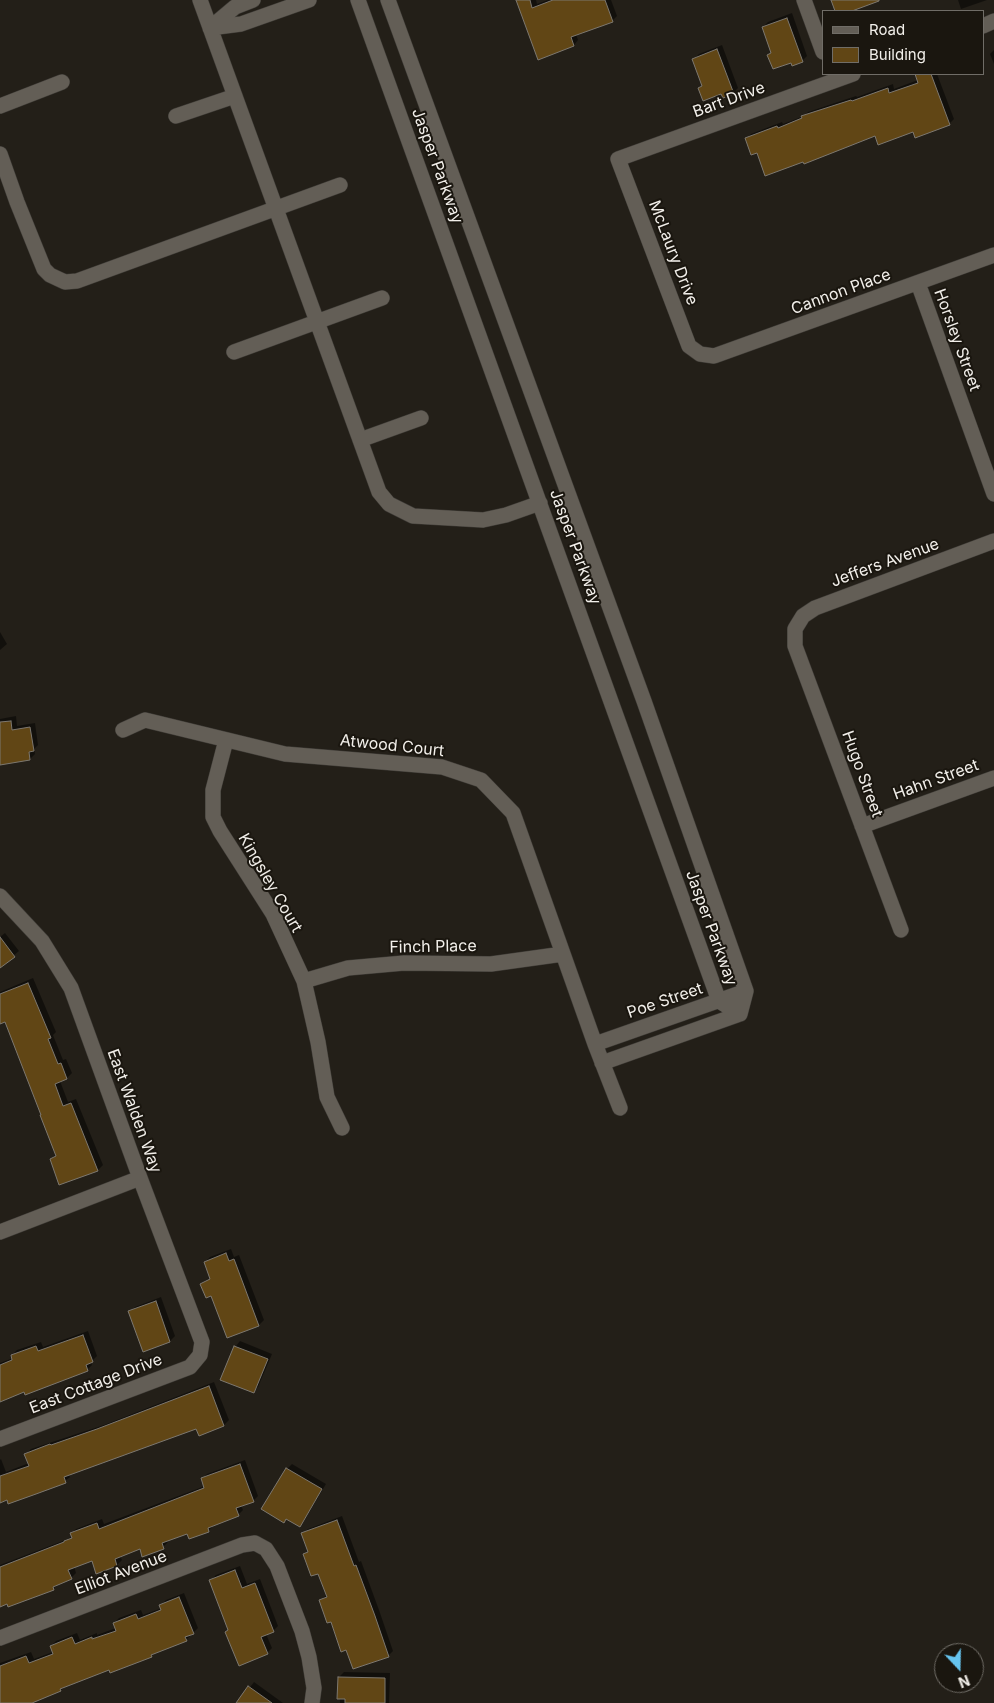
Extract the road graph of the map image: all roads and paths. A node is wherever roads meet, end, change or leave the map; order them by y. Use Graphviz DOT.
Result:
graph roads {
  1 [pos="200,0"];
  2 [pos="253,0"];
  3 [pos="309,0"];
  4 [pos="358,0"];
  5 [pos="388,0"];
  6 [pos="804,0"];
  7 [pos="210,28"];
  8 [pos="822,49"];
  9 [pos="845,75"];
  10 [pos="832,77"];
  11 [pos="62,82"];
  12 [pos="235,96"];
  13 [pos="0,106"];
  14 [pos="176,116"];
  15 [pos="0,154"];
  16 [pos="618,159"];
  17 [pos="340,184"];
  18 [pos="275,208"];
  19 [pos="994,255"];
  20 [pos="918,282"];
  21 [pos="382,298"];
  22 [pos="316,321"];
  23 [pos="234,352"];
  24 [pos="700,354"];
  25 [pos="421,418"];
  26 [pos="360,440"];
  27 [pos="994,494"];
  28 [pos="540,503"];
  29 [pos="994,541"];
  30 [pos="795,629"];
  31 [pos="123,730"];
  32 [pos="226,740"];
  33 [pos="994,778"];
  34 [pos="862,826"];
  35 [pos="0,896"];
  36 [pos="901,930"];
  37 [pos="563,954"];
  38 [pos="304,980"];
  39 [pos="746,992"];
  40 [pos="719,1001"];
  41 [pos="740,1014"];
  42 [pos="595,1044"];
  43 [pos="602,1063"];
  44 [pos="620,1108"];
  45 [pos="342,1128"];
  46 [pos="140,1178"];
  47 [pos="0,1232"];
  48 [pos="200,1355"];
  49 [pos="0,1439"];
  50 [pos="0,1638"];
  51 [pos="312,1703"];
  1 -- 7 [label="street"];
  2 -- 7 [label="street"];
  3 -- 7 [label="street"];
  4 -- 28 [label="street, Jasper Parkway"];
  5 -- 39 [label="street, Jasper Parkway"];
  6 -- 8 [label="street"];
  7 -- 12 [label="street"];
  9 -- 10 [label="street, Bart Drive"];
  10 -- 16 [label="street, Bart Drive"];
  11 -- 13 [label="street"];
  12 -- 14 [label="street"];
  12 -- 18 [label="street"];
  15 -- 18 [label="street"];
  16 -- 24 [label="street, McLaury Drive"];
  17 -- 18 [label="street"];
  18 -- 22 [label="street"];
  19 -- 20 [label="street, Cannon Place"];
  20 -- 24 [label="street, Cannon Place"];
  20 -- 27 [label="street, Horsley Street"];
  21 -- 22 [label="street"];
  22 -- 23 [label="street"];
  22 -- 26 [label="street"];
  25 -- 26 [label="street"];
  26 -- 28 [label="street"];
  28 -- 40 [label="street, Jasper Parkway"];
  29 -- 30 [label="street, Jeffers Avenue"];
  30 -- 34 [label="street, Hugo Street"];
  31 -- 32 [label="street, Atwood Court"];
  32 -- 37 [label="street, Atwood Court"];
  32 -- 38 [label="street, Kingsley Court"];
  33 -- 34 [label="street, Hahn Street"];
  34 -- 36 [label="street, Hugo Street"];
  35 -- 46 [label="street, East Walden Way"];
  37 -- 38 [label="street, Finch Place"];
  37 -- 42 [label="street, Atwood Court"];
  38 -- 45 [label="street, Kingsley Court"];
  39 -- 40 [label="street, Poe Street"];
  39 -- 41 [label="street, Jasper Parkway"];
  40 -- 41 [label="street, Jasper Parkway"];
  40 -- 42 [label="street, Poe Street"];
  41 -- 43 [label="street"];
  42 -- 43 [label="street, Atwood Court"];
  43 -- 44 [label="street, Atwood Court"];
  46 -- 47 [label="street"];
  46 -- 48 [label="street, East Walden Way"];
  48 -- 49 [label="street, East Cottage Drive"];
  50 -- 51 [label="street, Elliot Avenue"];
}
